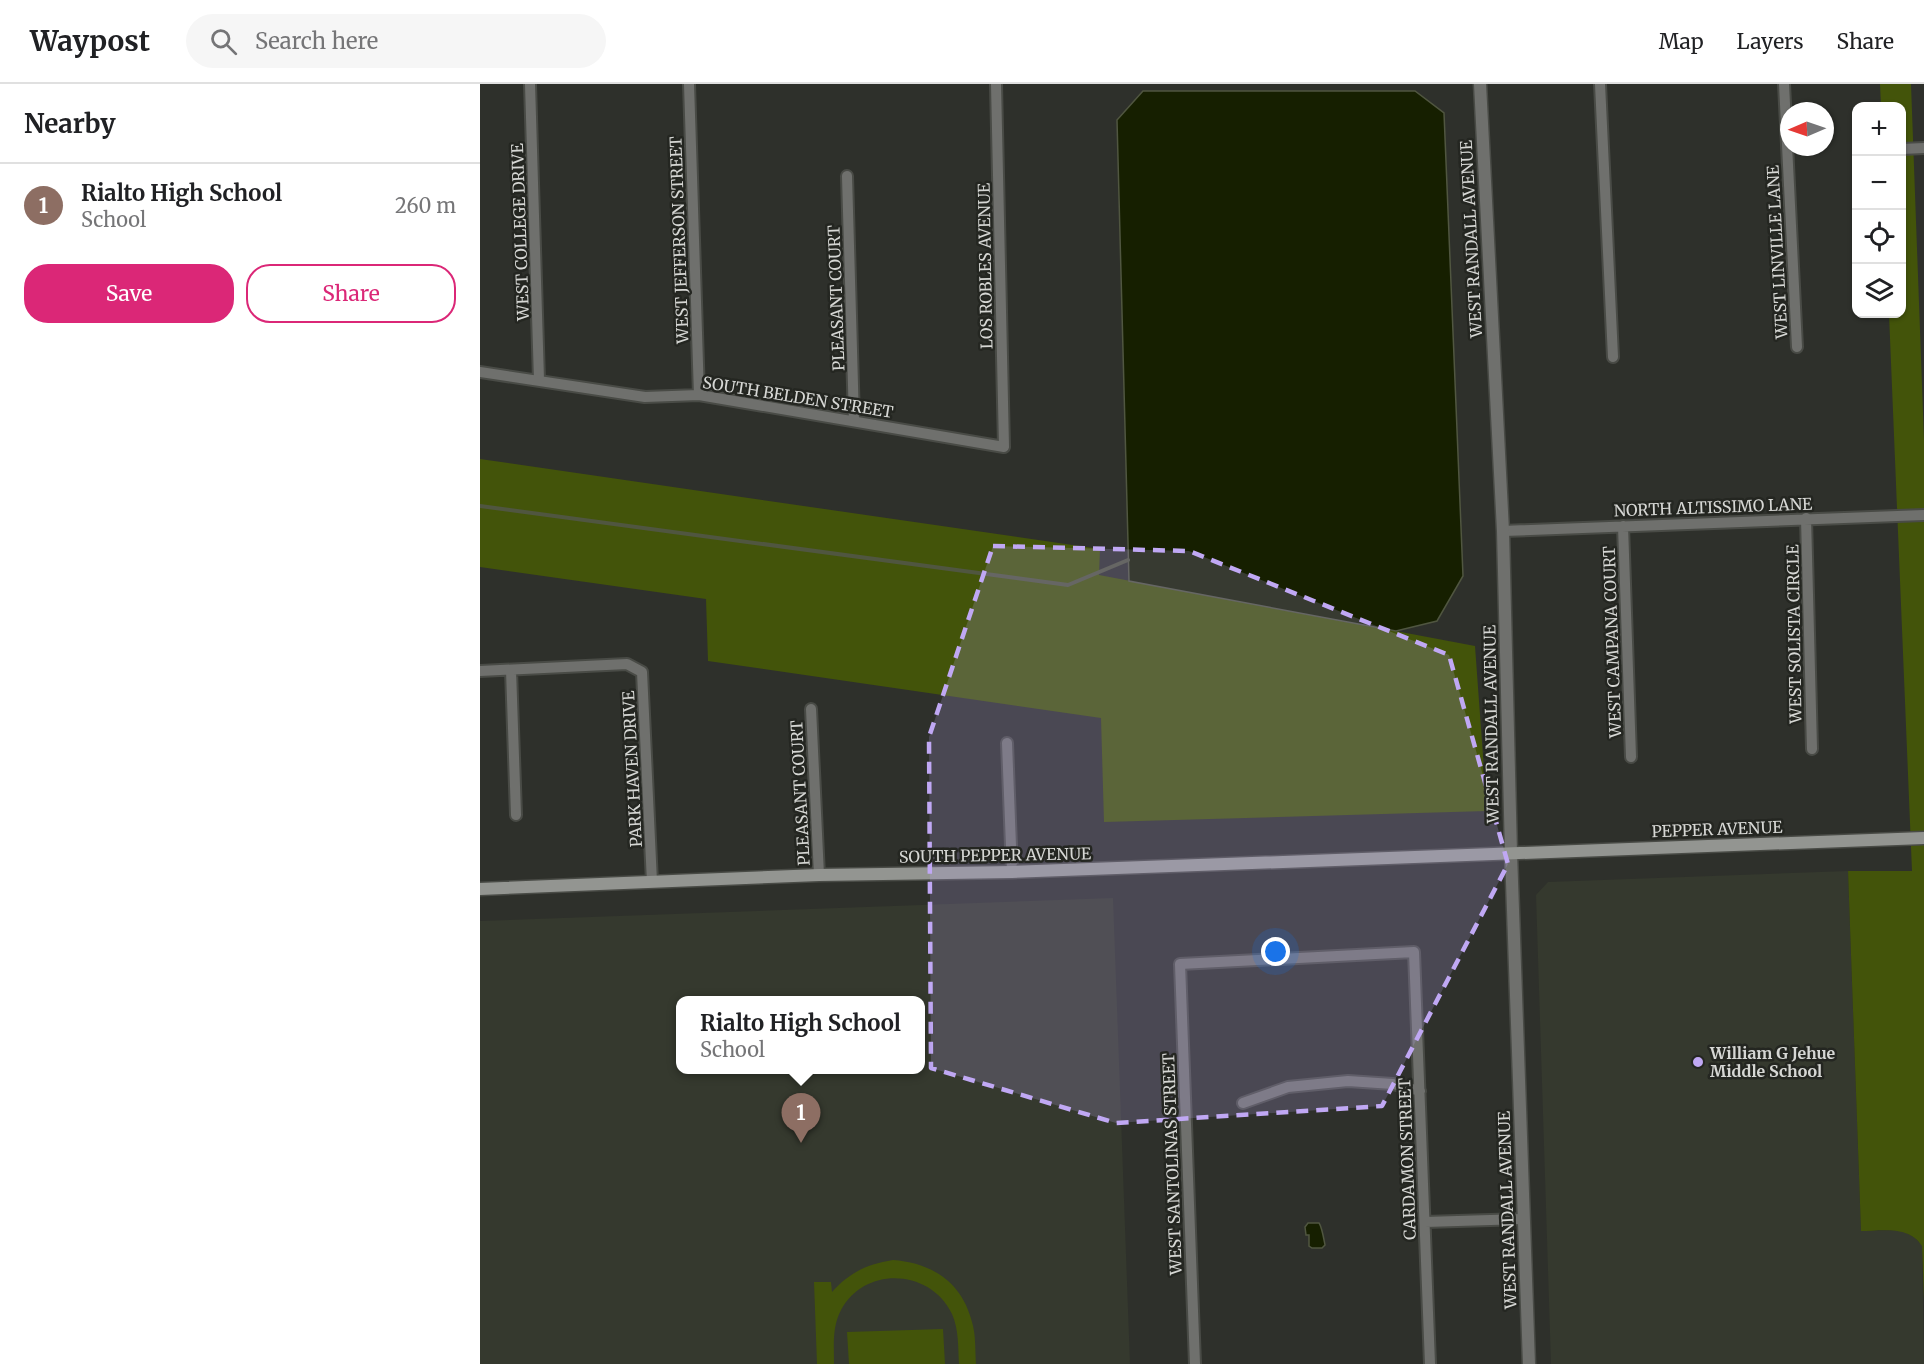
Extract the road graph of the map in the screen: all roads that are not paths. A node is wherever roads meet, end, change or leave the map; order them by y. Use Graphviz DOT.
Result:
graph roads {
  1 [pos="530,84"];
  2 [pos="689,84"];
  3 [pos="996,84"];
  4 [pos="1480,84"];
  5 [pos="1600,84"];
  6 [pos="1784,84"];
  7 [pos="1906,148"];
  8 [pos="1924,148"];
  9 [pos="847,176"];
  10 [pos="1797,347"];
  11 [pos="1613,357"];
  12 [pos="480,372"];
  13 [pos="539,380"];
  14 [pos="699,395"];
  15 [pos="854,420"];
  16 [pos="1004,447"];
  17 [pos="1924,514"];
  18 [pos="1806,518"];
  19 [pos="1623,525"];
  20 [pos="1503,531"];
  21 [pos="511,670"];
  22 [pos="480,671"];
  23 [pos="811,709"];
  24 [pos="1007,743"];
  25 [pos="1812,748"];
  26 [pos="1630,757"];
  27 [pos="516,815"];
  28 [pos="1924,838"];
  29 [pos="1511,853"];
  30 [pos="1012,872"];
  31 [pos="819,875"];
  32 [pos="652,882"];
  33 [pos="480,889"];
  34 [pos="1180,964"];
  35 [pos="1420,1091"];
  36 [pos="1243,1103"];
  37 [pos="1523,1219"];
  38 [pos="1425,1222"];
  39 [pos="1195,1364"];
  40 [pos="1430,1364"];
  41 [pos="1529,1364"];
  1 -- 13 [label="street, WEST COLLEGE DRIVE"];
  2 -- 14 [label="street, WEST JEFFERSON STREET"];
  3 -- 16 [label="street, LOS ROBLES AVENUE"];
  4 -- 20 [label="street, WEST RANDALL AVENUE"];
  5 -- 11 [label="street"];
  6 -- 10 [label="street, WEST LINVILLE LANE"];
  7 -- 8 [label="street"];
  9 -- 15 [label="street, PLEASANT COURT"];
  12 -- 13 [label="street, SOUTH BELDEN STREET"];
  13 -- 14 [label="street, SOUTH BELDEN STREET"];
  14 -- 15 [label="street, SOUTH BELDEN STREET"];
  15 -- 16 [label="street, SOUTH BELDEN STREET"];
  17 -- 18 [label="street, NORTH ALTISSIMO LANE"];
  18 -- 19 [label="street, NORTH ALTISSIMO LANE"];
  18 -- 25 [label="street, WEST SOLISTA CIRCLE"];
  19 -- 20 [label="street, NORTH ALTISSIMO LANE"];
  19 -- 26 [label="street, WEST CAMPANA COURT"];
  20 -- 29 [label="street, WEST RANDALL AVENUE"];
  21 -- 22 [label="street"];
  21 -- 27 [label="street"];
  21 -- 32 [label="street, PARK HAVEN DRIVE"];
  23 -- 31 [label="street, PLEASANT COURT"];
  24 -- 30 [label="street"];
  28 -- 29 [label="main road, PEPPER AVENUE"];
  29 -- 30 [label="main road, SOUTH PEPPER AVENUE"];
  29 -- 37 [label="street, WEST RANDALL AVENUE"];
  30 -- 31 [label="main road, SOUTH PEPPER AVENUE"];
  31 -- 32 [label="main road, SOUTH PEPPER AVENUE"];
  32 -- 33 [label="main road, SOUTH PEPPER AVENUE"];
  34 -- 35 [label="street, CARDAMON STREET"];
  34 -- 39 [label="street, WEST SANTOLINAS STREET"];
  35 -- 36 [label="street"];
  35 -- 38 [label="street, CARDAMON STREET"];
  37 -- 38 [label="street"];
  37 -- 41 [label="street, WEST RANDALL AVENUE"];
  38 -- 40 [label="street, CARDAMON STREET"];
}
